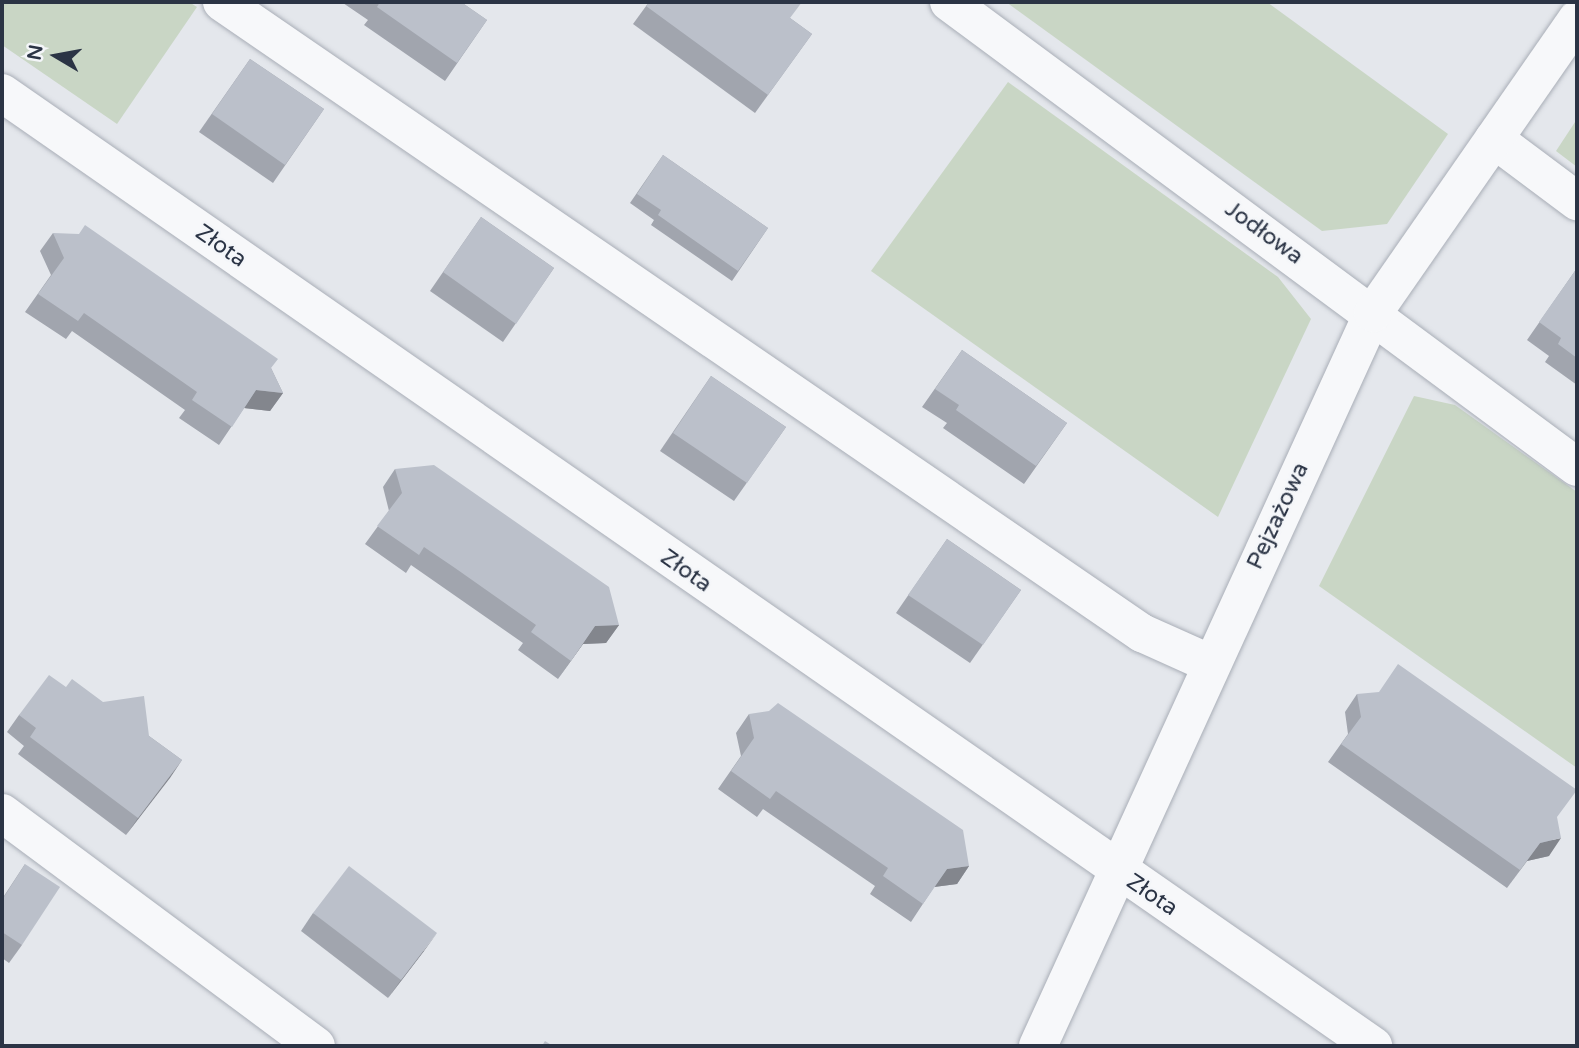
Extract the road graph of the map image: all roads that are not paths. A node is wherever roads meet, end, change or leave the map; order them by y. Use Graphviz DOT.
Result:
graph roads {
  1 [pos="222,2"];
  2 [pos="949,2"];
  3 [pos="1577,19"];
  4 [pos="2,93"];
  5 [pos="1494,139"];
  6 [pos="1577,201"];
  7 [pos="1373,313"];
  8 [pos="1577,467"];
  9 [pos="1209,663"];
  10 [pos="2,813"];
  11 [pos="1115,870"];
  12 [pos="316,1046"];
  13 [pos="1038,1046"];
  14 [pos="1373,1046"];
  1 -- 9 [label="street"];
  2 -- 7 [label="street, Jodłowa"];
  3 -- 5 [label="street, Pejzażowa"];
  4 -- 11 [label="street, Złota"];
  5 -- 6 [label="street"];
  5 -- 7 [label="street, Pejzażowa"];
  7 -- 8 [label="street, Jodłowa"];
  7 -- 9 [label="street, Pejzażowa"];
  9 -- 11 [label="street, Pejzażowa"];
  10 -- 12 [label="street"];
  11 -- 13 [label="street, Pejzażowa"];
  11 -- 14 [label="street, Złota"];
}
